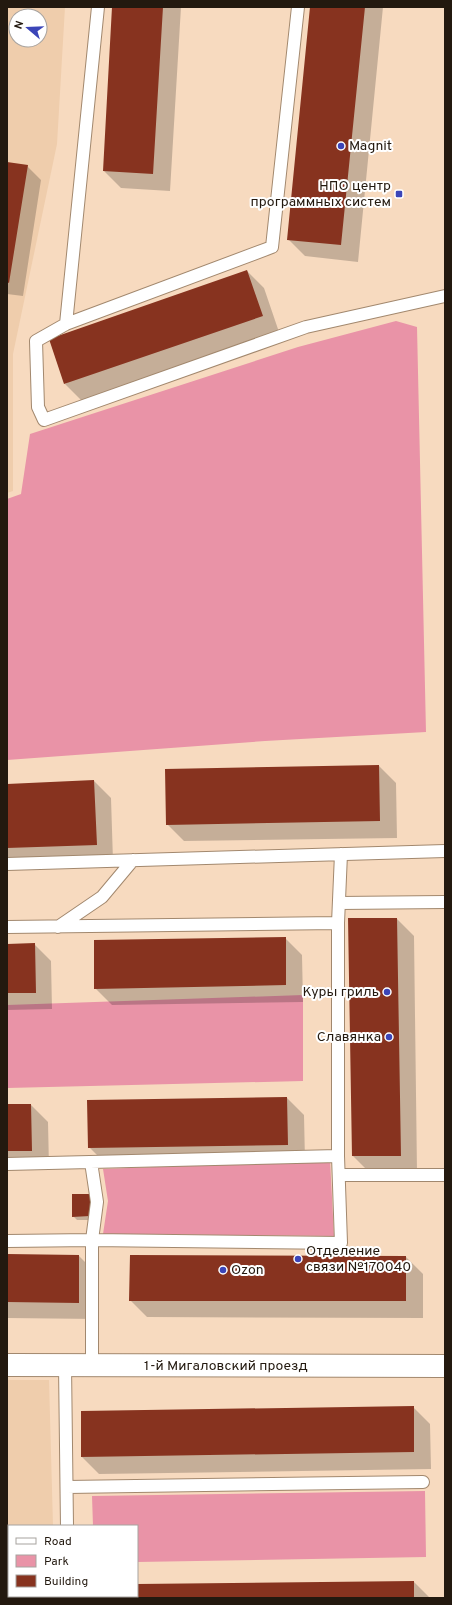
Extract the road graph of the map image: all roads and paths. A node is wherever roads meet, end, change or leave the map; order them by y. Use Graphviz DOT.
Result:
graph roads {
  1 [pos="98,7"];
  2 [pos="298,7"];
  3 [pos="445,296"];
  4 [pos="66,324"];
  5 [pos="445,851"];
  6 [pos="341,854"];
  7 [pos="133,860"];
  8 [pos="7,864"];
  9 [pos="445,902"];
  10 [pos="339,903"];
  11 [pos="338,923"];
  12 [pos="7,927"];
  13 [pos="58,927"];
  14 [pos="338,1156"];
  15 [pos="91,1162"];
  16 [pos="7,1164"];
  17 [pos="339,1175"];
  18 [pos="445,1176"];
  19 [pos="92,1240"];
  20 [pos="7,1241"];
  21 [pos="7,1365"];
  22 [pos="65,1365"];
  23 [pos="92,1365"];
  24 [pos="445,1366"];
  25 [pos="424,1482"];
  26 [pos="67,1487"];
  27 [pos="67,1525"];
  1 -- 4 [label="lane"];
  2 -- 4 [label="lane"];
  3 -- 4 [label="lane"];
  5 -- 6 [label="lane"];
  6 -- 7 [label="lane"];
  6 -- 10 [label="lane"];
  7 -- 8 [label="lane"];
  7 -- 13 [label="lane"];
  9 -- 10 [label="lane"];
  10 -- 11 [label="lane"];
  11 -- 13 [label="lane"];
  11 -- 14 [label="lane"];
  12 -- 13 [label="lane"];
  14 -- 15 [label="lane"];
  14 -- 17 [label="lane"];
  15 -- 16 [label="lane"];
  15 -- 19 [label="lane"];
  17 -- 18 [label="lane"];
  17 -- 19 [label="lane"];
  19 -- 20 [label="lane"];
  19 -- 23 [label="lane"];
  21 -- 22 [label="street, 1-й Мигаловский проезд"];
  22 -- 23 [label="street, 1-й Мигаловский проезд"];
  22 -- 26 [label="lane"];
  23 -- 24 [label="street, 1-й Мигаловский проезд"];
  25 -- 26 [label="lane"];
  26 -- 27 [label="lane"];
}
